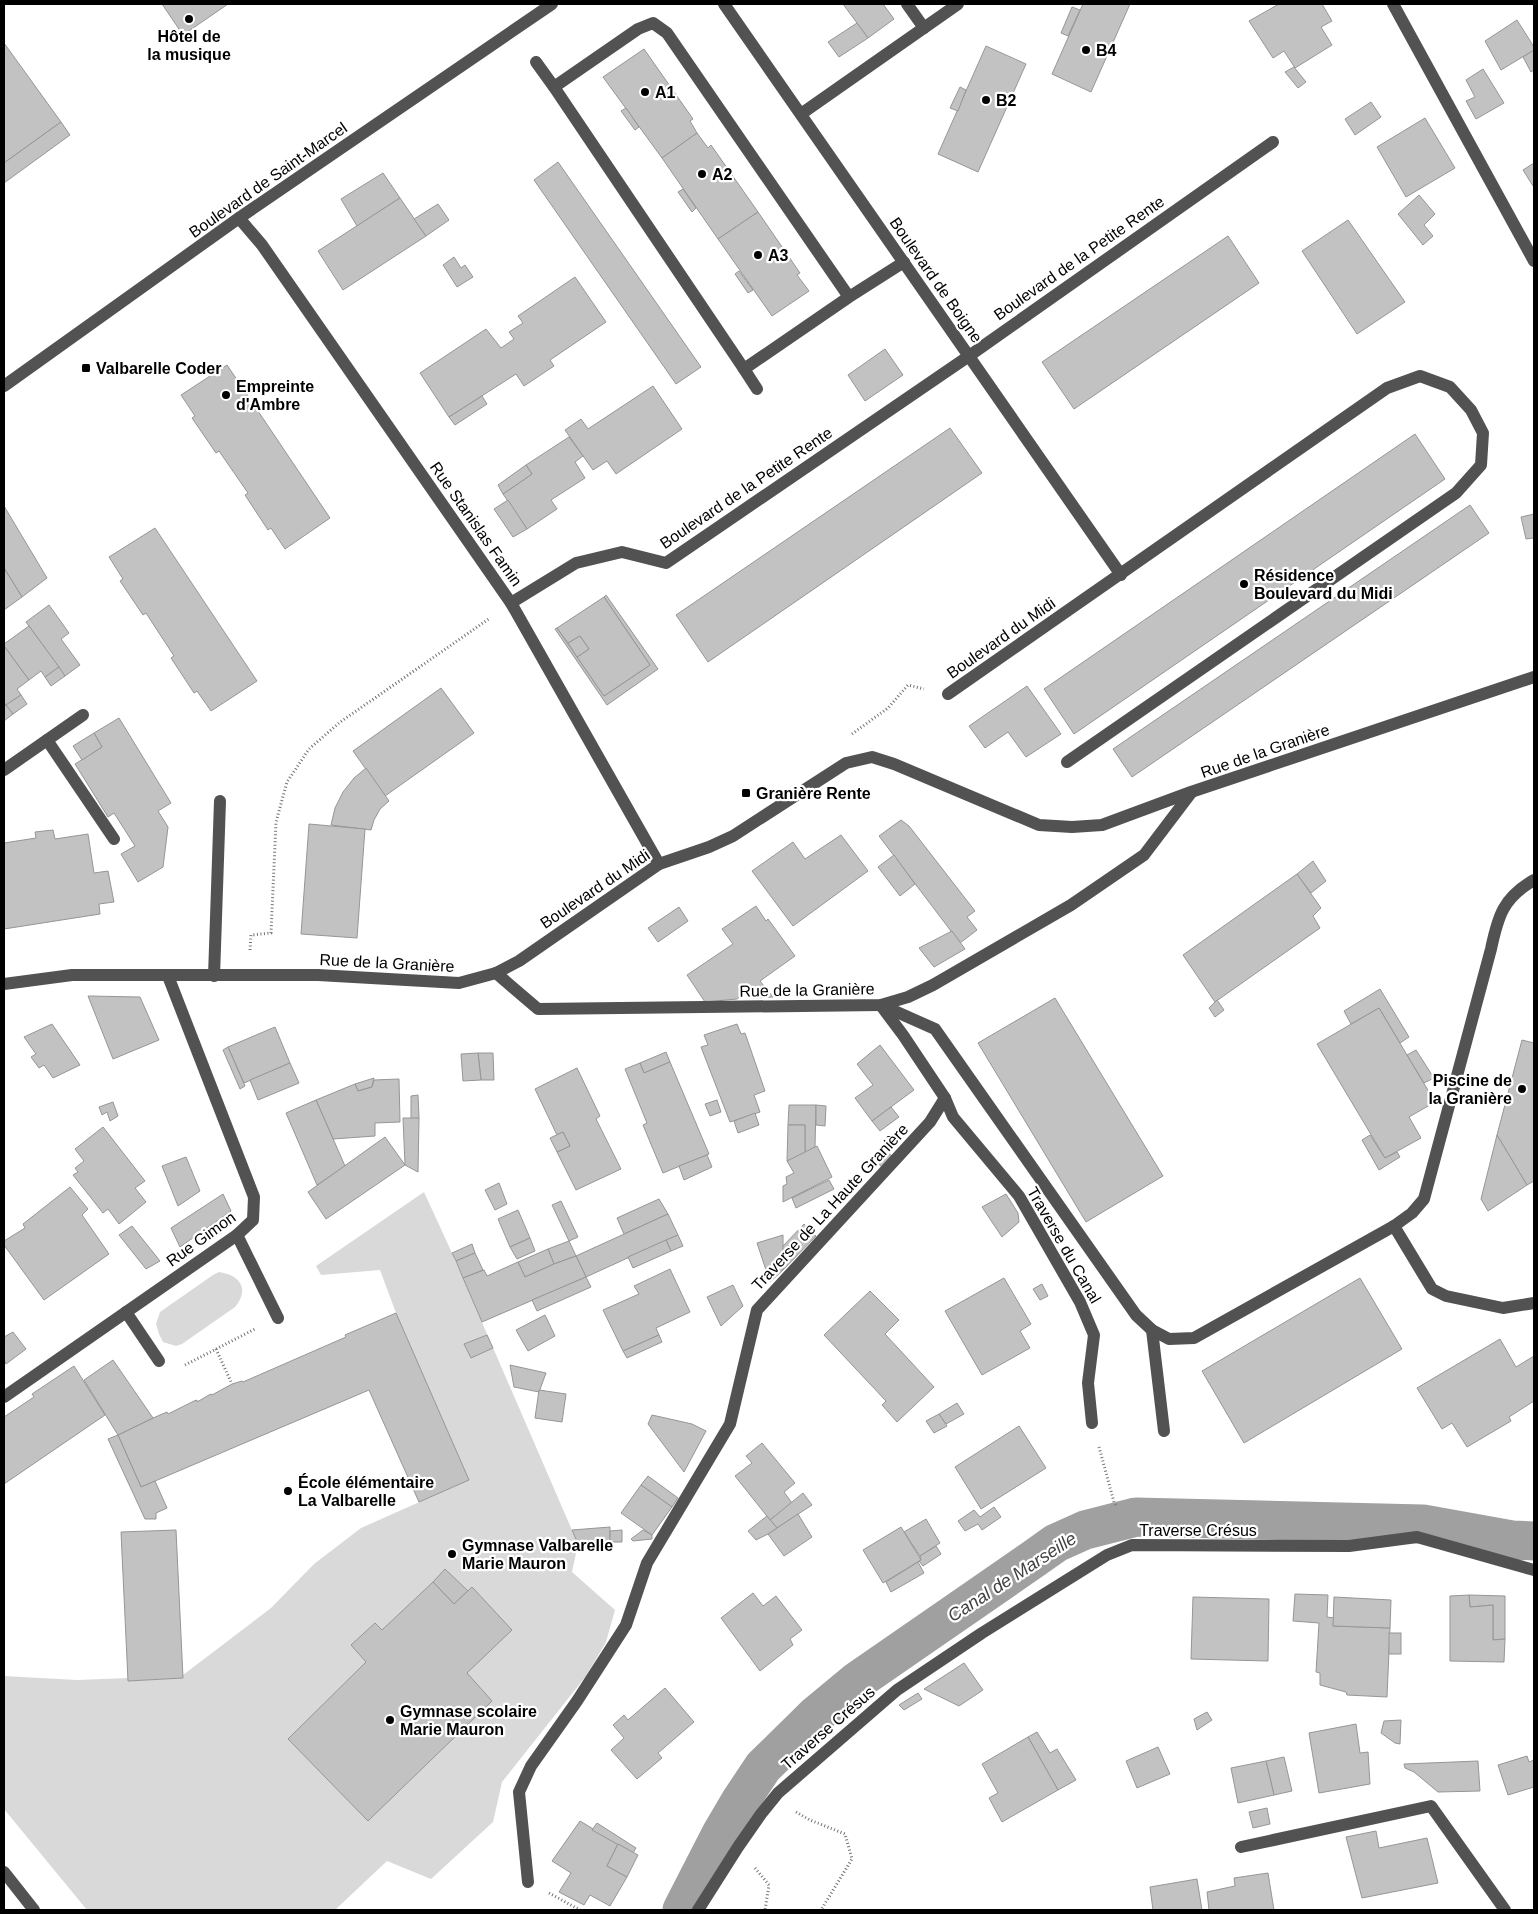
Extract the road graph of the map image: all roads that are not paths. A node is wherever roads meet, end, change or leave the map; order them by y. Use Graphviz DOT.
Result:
graph roads {
  1 [pos="552,4"];
  2 [pos="724,4"];
  3 [pos="907,4"];
  4 [pos="958,4"];
  5 [pos="1393,4"];
  6 [pos="924,28"];
  7 [pos="536,62"];
  8 [pos="554,87"];
  9 [pos="801,114"];
  10 [pos="1273,142"];
  11 [pos="239,218"];
  12 [pos="1534,261"];
  13 [pos="904,262"];
  14 [pos="849,297"];
  15 [pos="969,356"];
  16 [pos="744,369"];
  17 [pos="4,386"];
  18 [pos="757,389"];
  19 [pos="1121,575"];
  20 [pos="511,603"];
  21 [pos="1534,678"];
  22 [pos="948,694"];
  23 [pos="83,715"];
  24 [pos="47,740"];
  25 [pos="1067,762"];
  26 [pos="4,770"];
  27 [pos="1191,792"];
  28 [pos="220,801"];
  29 [pos="114,839"];
  30 [pos="659,864"];
  31 [pos="1534,880"];
  32 [pos="496,973"];
  33 [pos="168,976"];
  34 [pos="214,976"];
  35 [pos="4,984"];
  36 [pos="881,1006"];
  37 [pos="945,1098"];
  38 [pos="1394,1226"];
  39 [pos="237,1235"];
  40 [pos="1534,1303"];
  41 [pos="126,1312"];
  42 [pos="278,1318"];
  43 [pos="1152,1330"];
  44 [pos="159,1361"];
  45 [pos="4,1397"];
  46 [pos="1092,1423"];
  47 [pos="1164,1431"];
  48 [pos="1534,1570"];
  49 [pos="1241,1847"];
  50 [pos="4,1872"];
  51 [pos="528,1882"];
  52 [pos="34,1910"];
  53 [pos="698,1910"];
  54 [pos="1505,1910"];
  1 -- 11 [label="street, Boulevard de Saint-Marcel"];
  2 -- 9 [label="street, Boulevard de Boigne"];
  3 -- 6 [label="street"];
  4 -- 6 [label="street"];
  5 -- 12 [label="street"];
  6 -- 9 [label="street"];
  7 -- 8 [label="street"];
  8 -- 14 [label="street"];
  8 -- 16 [label="street"];
  9 -- 13 [label="street, Boulevard de Boigne"];
  10 -- 15 [label="street, Boulevard de la Petite Rente"];
  11 -- 17 [label="street, Boulevard de Saint-Marcel"];
  11 -- 20 [label="street, Rue Stanislas Famin"];
  13 -- 14 [label="street"];
  13 -- 15 [label="street, Boulevard de Boigne"];
  14 -- 16 [label="street"];
  15 -- 19 [label="street, Boulevard de Boigne"];
  15 -- 20 [label="street, Boulevard de la Petite Rente"];
  16 -- 18 [label="street"];
  19 -- 22 [label="street, Boulevard du Midi"];
  19 -- 25 [label="street, Boulevard du Midi"];
  20 -- 30 [label="street, Rue Stanislas Famin"];
  21 -- 27 [label="street, Rue de la Granière"];
  23 -- 24 [label="street"];
  24 -- 26 [label="street"];
  24 -- 29 [label="street"];
  27 -- 30 [label="street, Boulevard du Midi"];
  27 -- 36 [label="street, Rue de la Granière"];
  28 -- 34 [label="street"];
  30 -- 32 [label="street, Boulevard du Midi"];
  31 -- 38 [label="street"];
  32 -- 34 [label="street, Rue de la Granière"];
  32 -- 36 [label="street, Rue de la Granière"];
  33 -- 34 [label="street, Rue de la Granière"];
  33 -- 35 [label="street, Rue de la Granière"];
  33 -- 39 [label="street, Rue Gimon"];
  36 -- 37 [label="street, Traverse du Canal"];
  36 -- 43 [label="street"];
  37 -- 46 [label="street, Traverse du Canal"];
  37 -- 51 [label="street, Traverse de La Haute Granière"];
  38 -- 40 [label="street"];
  38 -- 43 [label="street"];
  39 -- 41 [label="street, Rue Gimon"];
  39 -- 42 [label="street"];
  41 -- 44 [label="street"];
  41 -- 45 [label="street, Rue Gimon"];
  43 -- 47 [label="street"];
  48 -- 53 [label="street, Traverse Crésus"];
  49 -- 54 [label="street"];
  50 -- 52 [label="street"];
}
